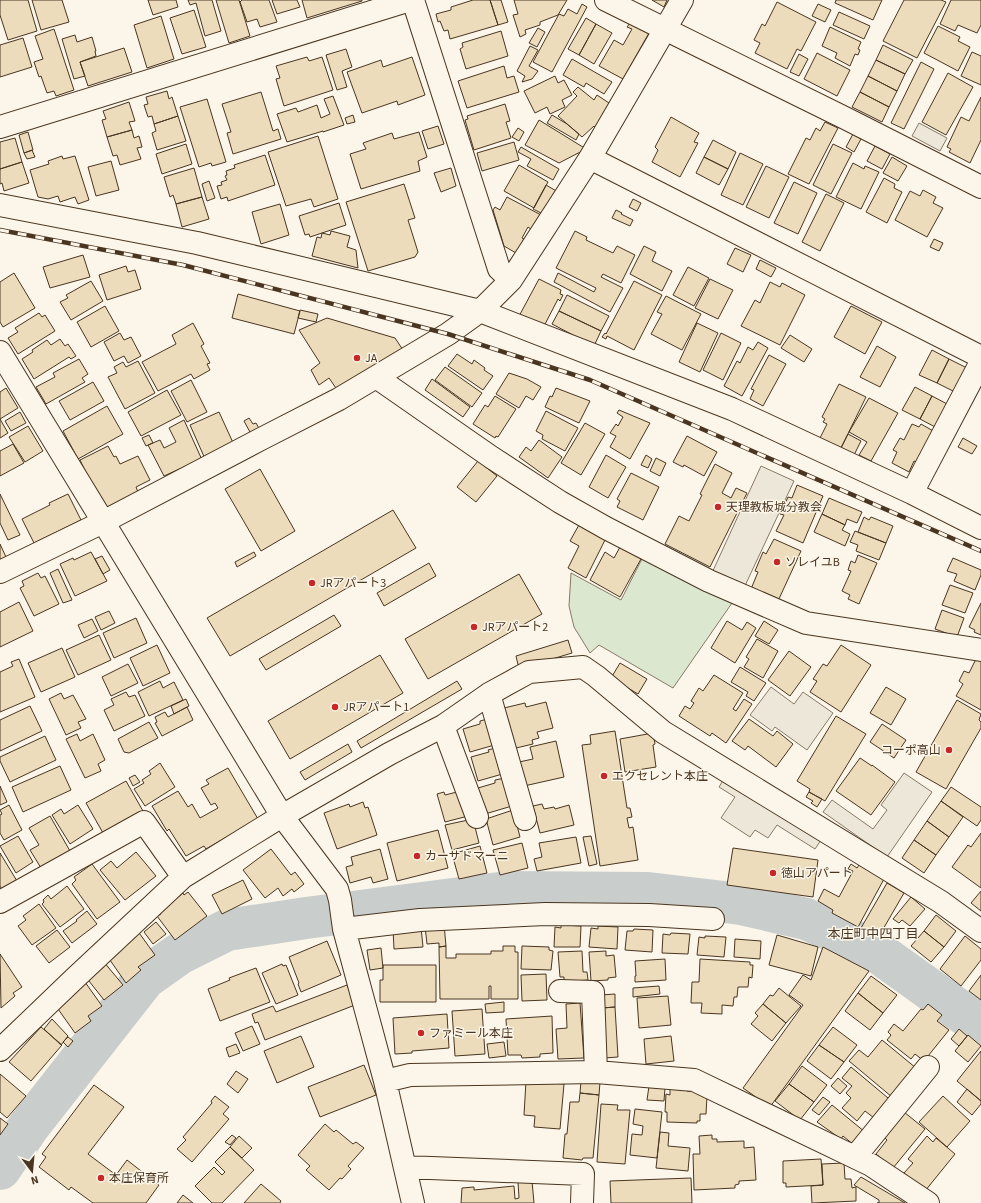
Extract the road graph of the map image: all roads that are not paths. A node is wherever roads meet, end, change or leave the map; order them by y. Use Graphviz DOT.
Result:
graph roads {
  1 [pos="411,0"];
  2 [pos="606,0"];
  3 [pos="682,0"];
  4 [pos="664,29"];
  5 [pos="0,127"];
  6 [pos="590,158"];
  7 [pos="981,187"];
  8 [pos="0,205"];
  9 [pos="511,280"];
  10 [pos="480,311"];
  11 [pos="0,352"];
  12 [pos="981,357"];
  13 [pos="981,362"];
  14 [pos="376,377"];
  15 [pos="912,493"];
  16 [pos="103,522"];
  17 [pos="981,528"];
  18 [pos="0,572"];
  19 [pos="981,650"];
  20 [pos="489,694"];
  21 [pos="443,726"];
  22 [pos="282,816"];
  23 [pos="477,817"];
  24 [pos="525,819"];
  25 [pos="183,877"];
  26 [pos="0,902"];
  27 [pos="342,917"];
  28 [pos="712,919"];
  29 [pos="981,931"];
  30 [pos="560,991"];
  31 [pos="0,1050"];
  32 [pos="928,1067"];
  33 [pos="596,1072"];
  34 [pos="385,1081"];
  35 [pos="855,1157"];
  36 [pos="405,1167"];
  37 [pos="413,1203"];
  38 [pos="582,1203"];
  39 [pos="928,1203"];
  1 -- 5 [label="street"];
  1 -- 9 [label="street"];
  2 -- 4 [label="street"];
  3 -- 4 [label="street"];
  4 -- 6 [label="street"];
  4 -- 7 [label="street"];
  6 -- 9 [label="street"];
  6 -- 12 [label="street"];
  8 -- 10 [label="street"];
  9 -- 10 [label="street"];
  10 -- 14 [label="street"];
  10 -- 15 [label="street"];
  11 -- 16 [label="street"];
  13 -- 15 [label="street"];
  14 -- 16 [label="street"];
  14 -- 19 [label="street"];
  15 -- 17 [label="street"];
  16 -- 18 [label="street"];
  16 -- 22 [label="street"];
  20 -- 21 [label="street"];
  20 -- 24 [label="street"];
  20 -- 29 [label="street"];
  21 -- 22 [label="street"];
  21 -- 23 [label="street"];
  22 -- 25 [label="street"];
  22 -- 27 [label="street"];
  25 -- 26 [label="street"];
  25 -- 31 [label="street"];
  27 -- 28 [label="street"];
  27 -- 34 [label="street"];
  30 -- 33 [label="street"];
  32 -- 35 [label="street"];
  33 -- 34 [label="street"];
  33 -- 35 [label="street"];
  34 -- 36 [label="street"];
  35 -- 39 [label="street"];
  36 -- 37 [label="street"];
  36 -- 38 [label="street"];
}
